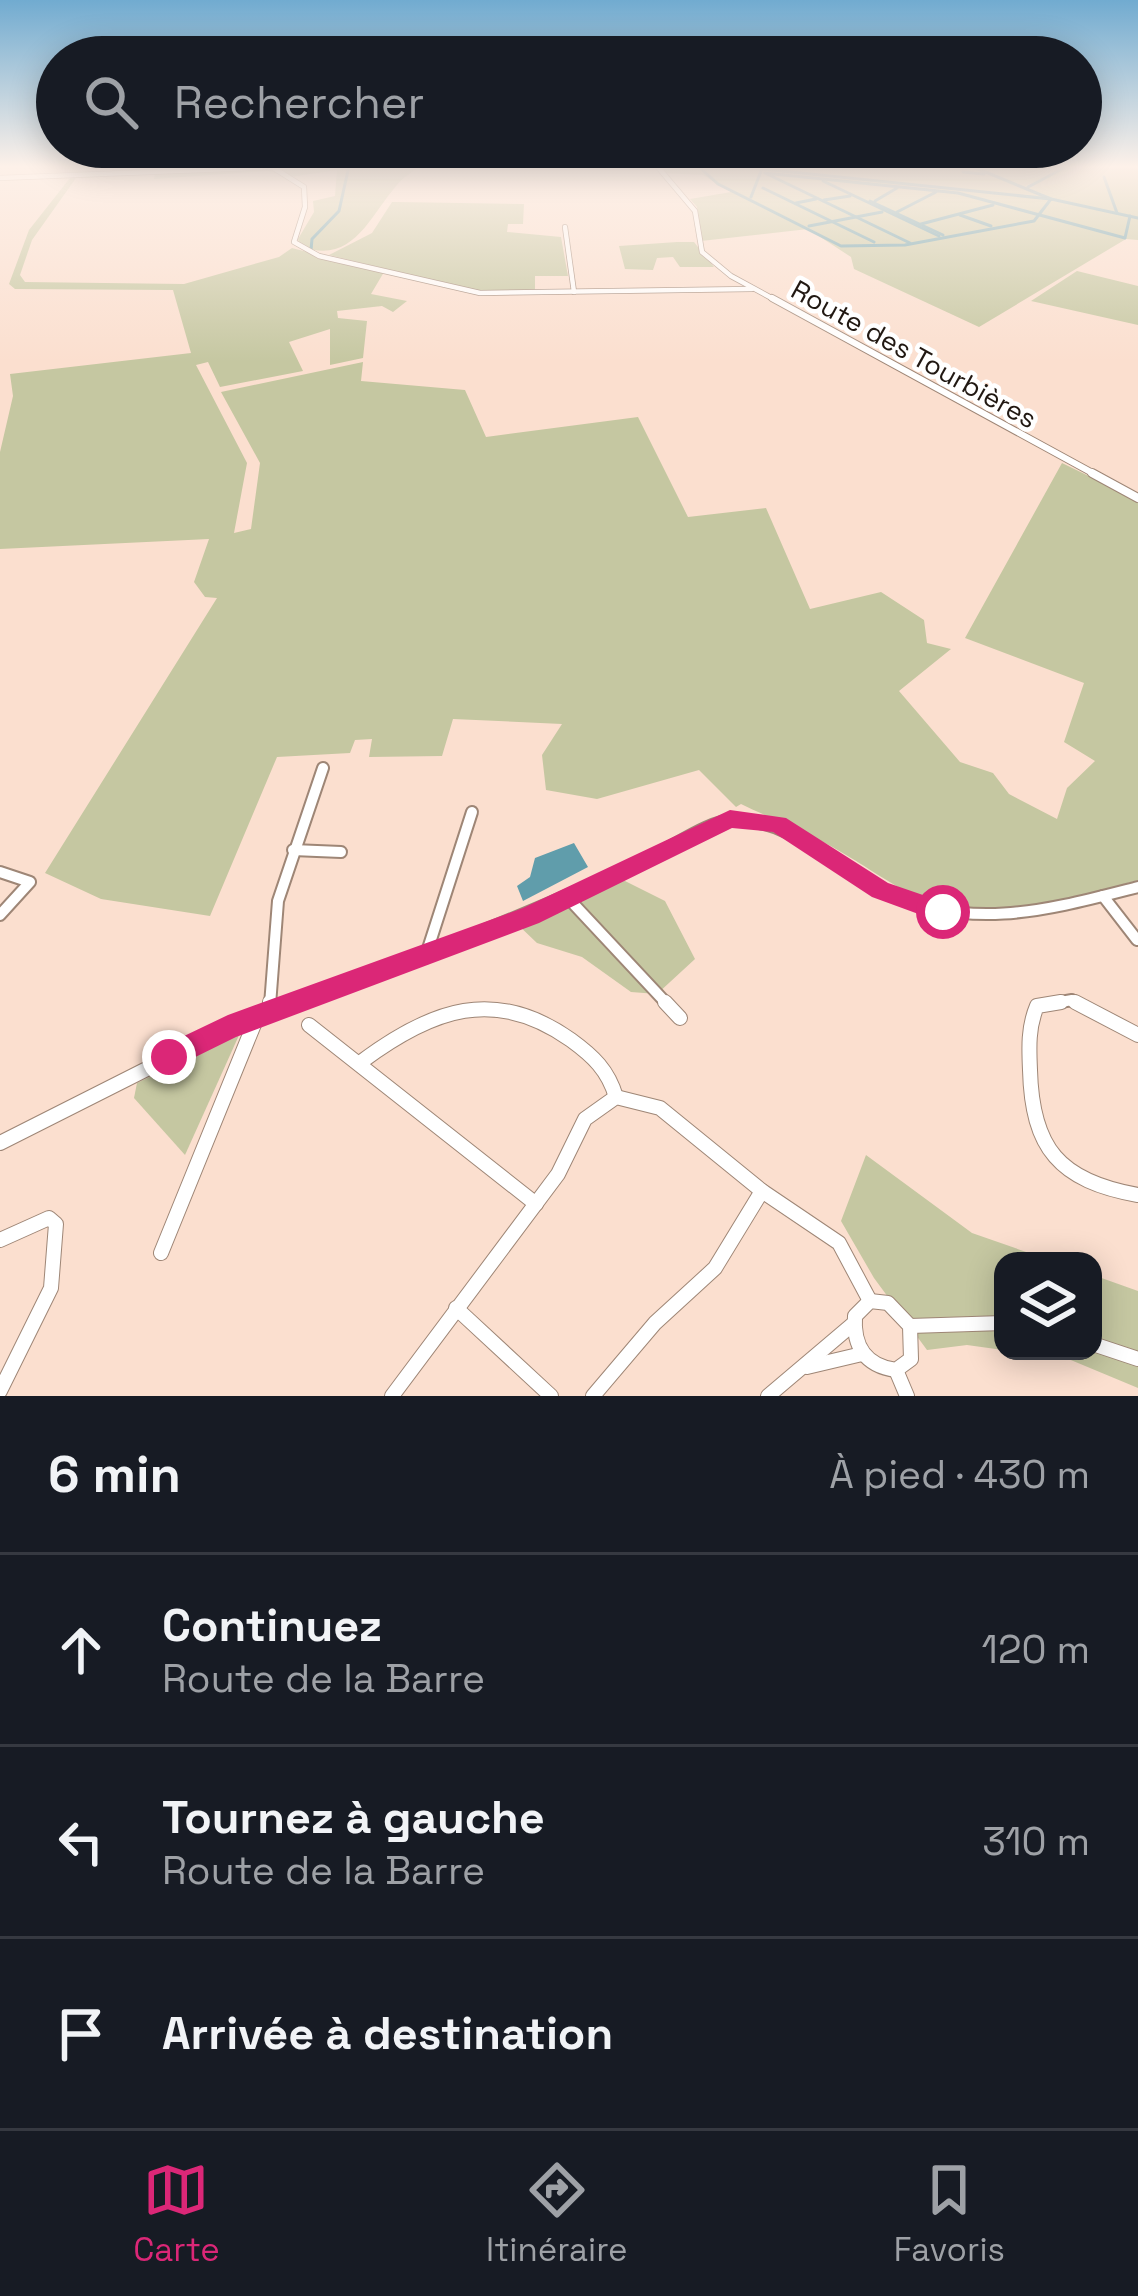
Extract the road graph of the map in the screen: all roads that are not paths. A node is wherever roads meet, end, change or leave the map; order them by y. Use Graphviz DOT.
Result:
graph roads {
  1 [pos="299,231"];
  2 [pos="566,231"];
  3 [pos="698,231"];
  4 [pos="752,289"];
  5 [pos="574,292"];
  6 [pos="1138,498"];
  7 [pos="322,767"];
  8 [pos="472,812"];
  9 [pos="293,850"];
  10 [pos="341,852"];
  11 [pos="0,872"];
  12 [pos="1138,887"];
  13 [pos="1103,896"];
  14 [pos="568,898"];
  15 [pos="0,915"];
  16 [pos="1137,940"];
  17 [pos="424,958"];
  18 [pos="263,1014"];
  19 [pos="680,1018"];
  20 [pos="309,1025"];
  21 [pos="1138,1035"];
  22 [pos="361,1062"];
  23 [pos="616,1097"];
  24 [pos="0,1143"];
  25 [pos="762,1191"];
  26 [pos="1138,1195"];
  27 [pos="536,1204"];
  28 [pos="0,1240"];
  29 [pos="161,1253"];
  30 [pos="870,1301"];
  31 [pos="455,1308"];
  32 [pos="994,1323"];
  33 [pos="853,1324"];
  34 [pos="910,1326"];
  35 [pos="1102,1347"];
  36 [pos="862,1354"];
  37 [pos="1138,1359"];
  38 [pos="802,1368"];
  39 [pos="896,1370"];
  40 [pos="0,1391"];
  41 [pos="392,1396"];
  42 [pos="551,1396"];
  43 [pos="593,1396"];
  44 [pos="768,1396"];
  45 [pos="907,1396"];
  1 -- 5 [label="street"];
  2 -- 5 [label="street"];
  3 -- 4 [label="street, Route des Tourbières"];
  4 -- 5 [label="street"];
  4 -- 6 [label="street, Route des Tourbières"];
  7 -- 9 [label="street"];
  8 -- 17 [label="street"];
  9 -- 10 [label="street"];
  9 -- 18 [label="street"];
  11 -- 15 [label="street"];
  12 -- 13 [label="street"];
  13 -- 14 [label="street"];
  13 -- 16 [label="street"];
  14 -- 17 [label="street"];
  14 -- 19 [label="street"];
  17 -- 18 [label="street"];
  18 -- 24 [label="street"];
  18 -- 29 [label="street"];
  20 -- 22 [label="street"];
  21 -- 26 [label="street"];
  22 -- 23 [label="street"];
  22 -- 27 [label="street"];
  23 -- 25 [label="street"];
  23 -- 27 [label="street"];
  25 -- 30 [label="street"];
  25 -- 43 [label="street"];
  27 -- 31 [label="street"];
  28 -- 40 [label="street"];
  30 -- 33 [label="street"];
  30 -- 34 [label="street"];
  31 -- 41 [label="street"];
  31 -- 42 [label="street"];
  32 -- 34 [label="street"];
  33 -- 36 [label="street"];
  33 -- 38 [label="street"];
  34 -- 39 [label="street"];
  35 -- 37 [label="street"];
  36 -- 38 [label="street"];
  36 -- 39 [label="street"];
  38 -- 44 [label="street"];
  39 -- 45 [label="street"];
}
